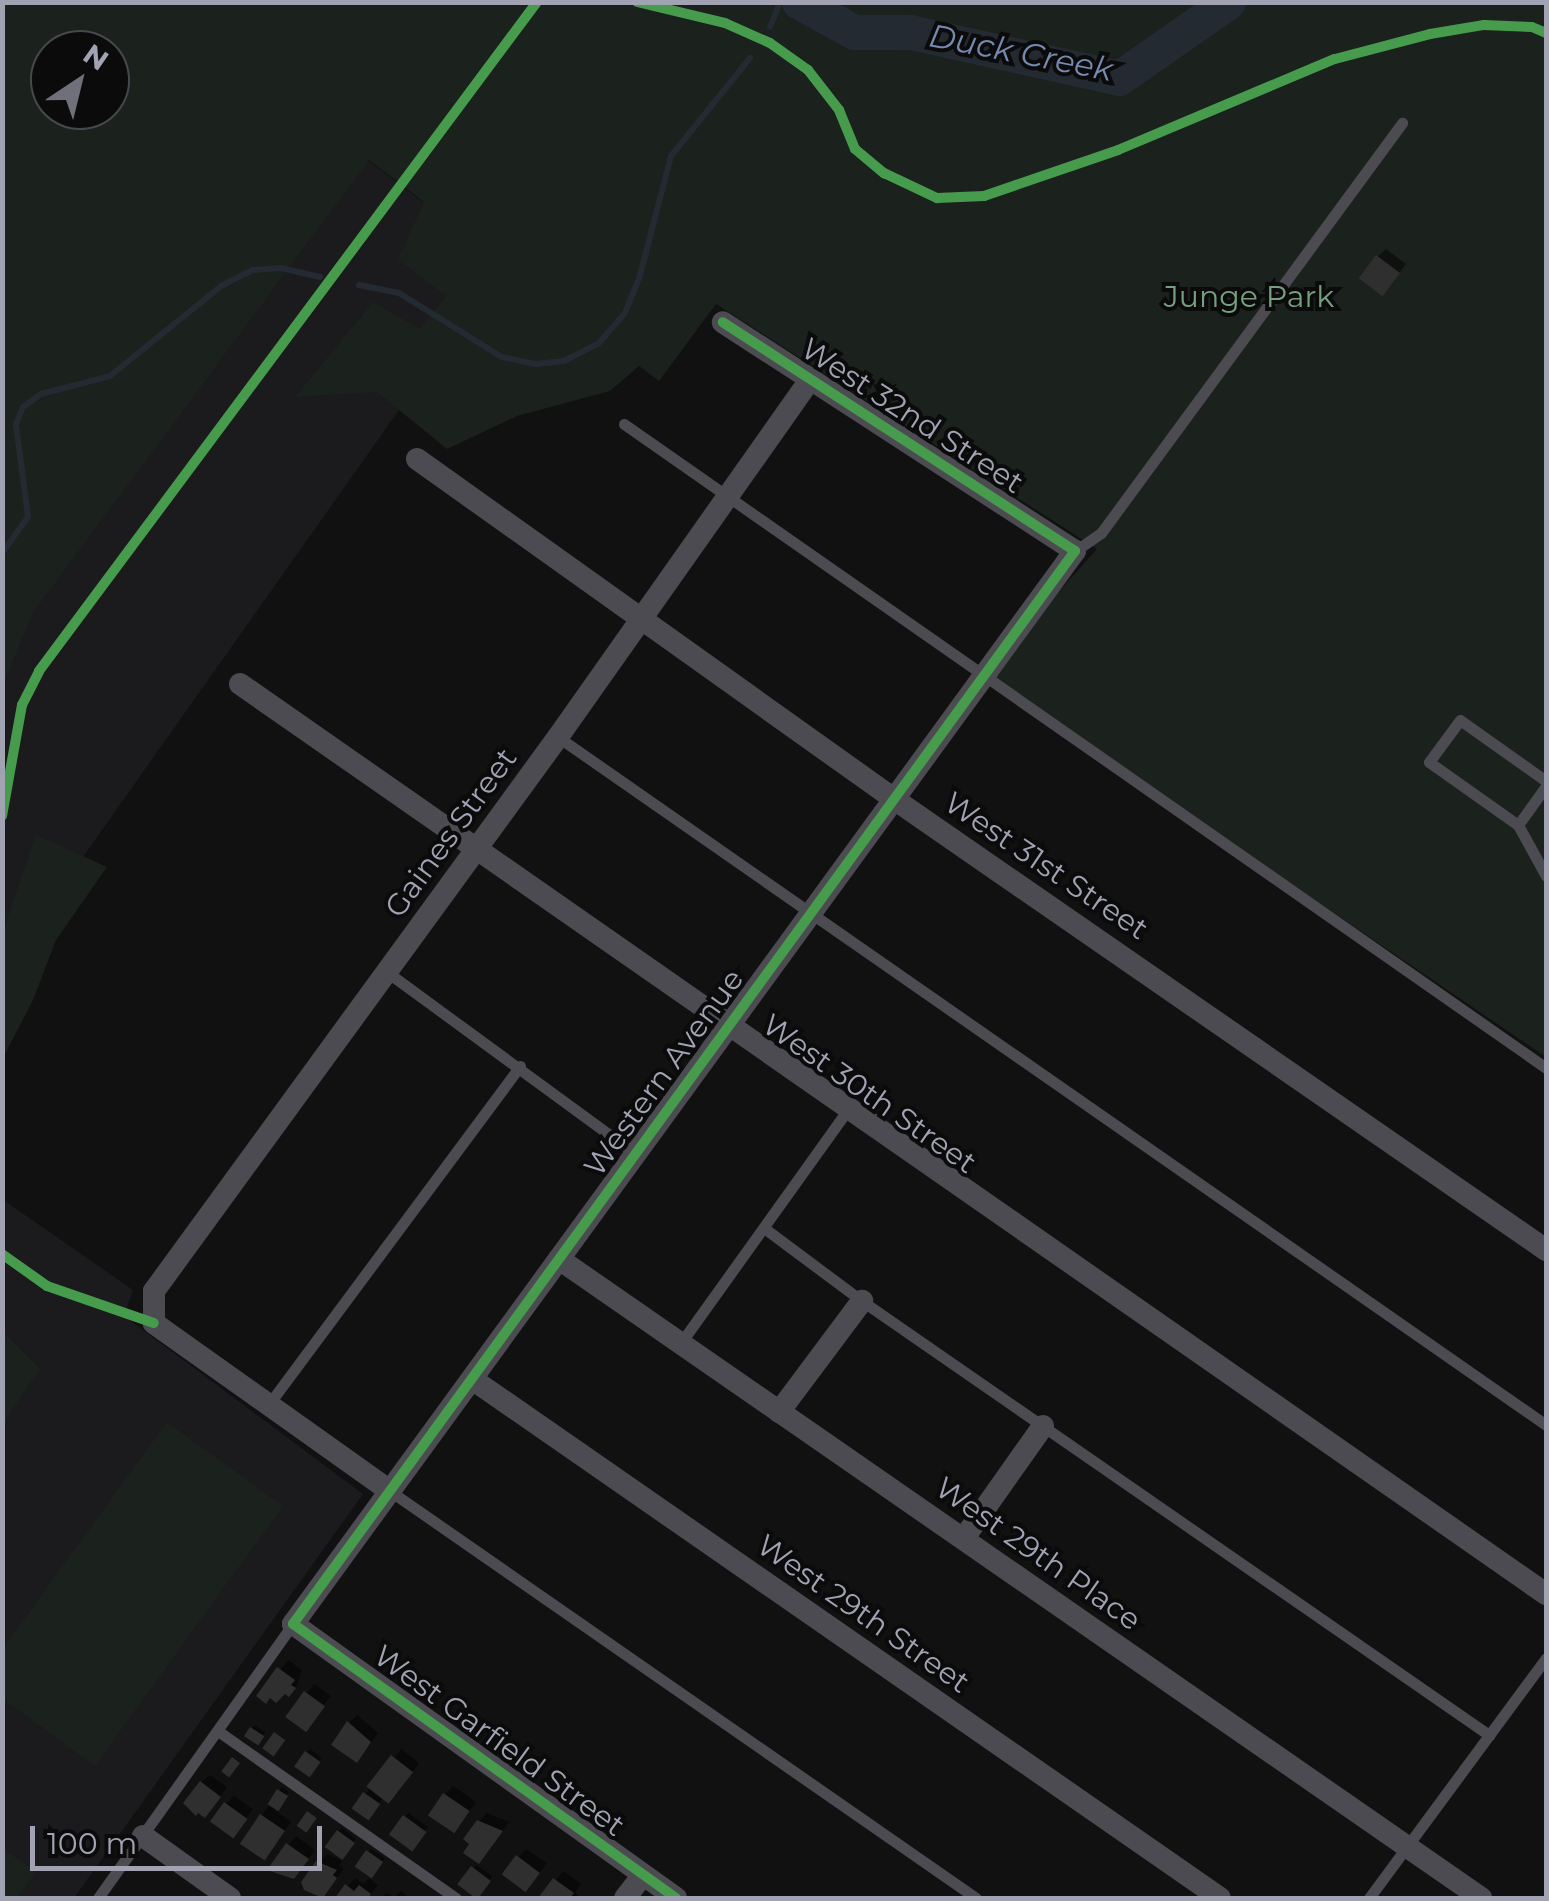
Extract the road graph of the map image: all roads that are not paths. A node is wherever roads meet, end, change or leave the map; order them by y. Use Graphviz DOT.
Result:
graph roads {
  1 [pos="1402,123"];
  2 [pos="722,322"];
  3 [pos="809,381"];
  4 [pos="624,424"];
  5 [pos="417,459"];
  6 [pos="727,498"];
  7 [pos="1074,552"];
  8 [pos="642,619"];
  9 [pos="984,675"];
  10 [pos="240,684"];
  11 [pos="558,737"];
  12 [pos="1546,784"];
  13 [pos="894,800"];
  14 [pos="1518,826"];
  15 [pos="477,850"];
  16 [pos="1546,876"];
  17 [pos="810,914"];
  18 [pos="387,972"];
  19 [pos="728,1027"];
  20 [pos="520,1066"];
  21 [pos="1546,1068"];
  22 [pos="848,1109"];
  23 [pos="636,1154"];
  24 [pos="764,1228"];
  25 [pos="1546,1250"];
  26 [pos="559,1259"];
  27 [pos="862,1301"];
  28 [pos="680,1344"];
  29 [pos="472,1379"];
  30 [pos="269,1404"];
  31 [pos="779,1412"];
  32 [pos="1043,1426"];
  33 [pos="1546,1426"];
  34 [pos="390,1491"];
  35 [pos="964,1538"];
  36 [pos="1546,1594"];
  37 [pos="294,1624"];
  38 [pos="1546,1658"];
  39 [pos="218,1731"];
  40 [pos="1489,1735"];
  41 [pos="143,1836"];
  42 [pos="1406,1847"];
  43 [pos="643,1874"];
  44 [pos="98,1898"];
  45 [pos="230,1898"];
  46 [pos="456,1898"];
  47 [pos="626,1898"];
  48 [pos="676,1898"];
  49 [pos="976,1898"];
  50 [pos="1220,1898"];
  51 [pos="1369,1898"];
  52 [pos="1481,1898"];
  1 -- 7 [label="lane"];
  2 -- 3 [label="street, West 32nd Street"];
  3 -- 6 [label="street, Gaines Street"];
  3 -- 7 [label="street, West 32nd Street"];
  4 -- 6 [label="lane"];
  5 -- 8 [label="street, West 31st Street"];
  6 -- 8 [label="street, Gaines Street"];
  6 -- 9 [label="lane"];
  7 -- 9 [label="street, Western Avenue"];
  8 -- 11 [label="street, Gaines Street"];
  8 -- 13 [label="street, West 31st Street"];
  9 -- 13 [label="street, Western Avenue"];
  9 -- 21 [label="lane"];
  10 -- 15 [label="street, West 30th Street"];
  11 -- 15 [label="street, Gaines Street"];
  11 -- 17 [label="lane"];
  12 -- 14 [label="lane"];
  12 -- 14 [label="lane"];
  13 -- 17 [label="street, Western Avenue"];
  13 -- 25 [label="street, West 31st Street"];
  14 -- 16 [label="lane"];
  15 -- 18 [label="street, Gaines Street"];
  15 -- 19 [label="street, West 30th Street"];
  17 -- 19 [label="street, Western Avenue"];
  17 -- 33 [label="lane"];
  18 -- 20 [label="lane"];
  18 -- 30 [label="street, Gaines Street"];
  19 -- 22 [label="street, West 30th Street"];
  19 -- 23 [label="street, Western Avenue"];
  20 -- 23 [label="lane"];
  20 -- 30 [label="lane"];
  22 -- 24 [label="lane"];
  22 -- 36 [label="street, West 30th Street"];
  23 -- 26 [label="street, Western Avenue"];
  24 -- 27 [label="lane"];
  24 -- 28 [label="lane"];
  26 -- 28 [label="street, West 29th Place"];
  26 -- 29 [label="street, Western Avenue"];
  27 -- 31 [label="street"];
  27 -- 32 [label="lane"];
  28 -- 31 [label="street, West 29th Place"];
  29 -- 34 [label="street, Western Avenue"];
  29 -- 50 [label="street, West 29th Street"];
  30 -- 34 [label="street"];
  31 -- 35 [label="street, West 29th Place"];
  32 -- 35 [label="street"];
  32 -- 40 [label="lane"];
  34 -- 37 [label="street, Western Avenue"];
  34 -- 49 [label="lane"];
  35 -- 42 [label="street, West 29th Place"];
  37 -- 39 [label="lane"];
  37 -- 43 [label="street, West Garfield Street"];
  38 -- 40 [label="lane"];
  39 -- 41 [label="lane"];
  39 -- 46 [label="lane"];
  40 -- 42 [label="lane"];
  41 -- 44 [label="lane"];
  41 -- 45 [label="street"];
  42 -- 51 [label="lane"];
  42 -- 52 [label="street, West 29th Place"];
  43 -- 47 [label="street"];
  43 -- 48 [label="street, West Garfield Street"];
}
